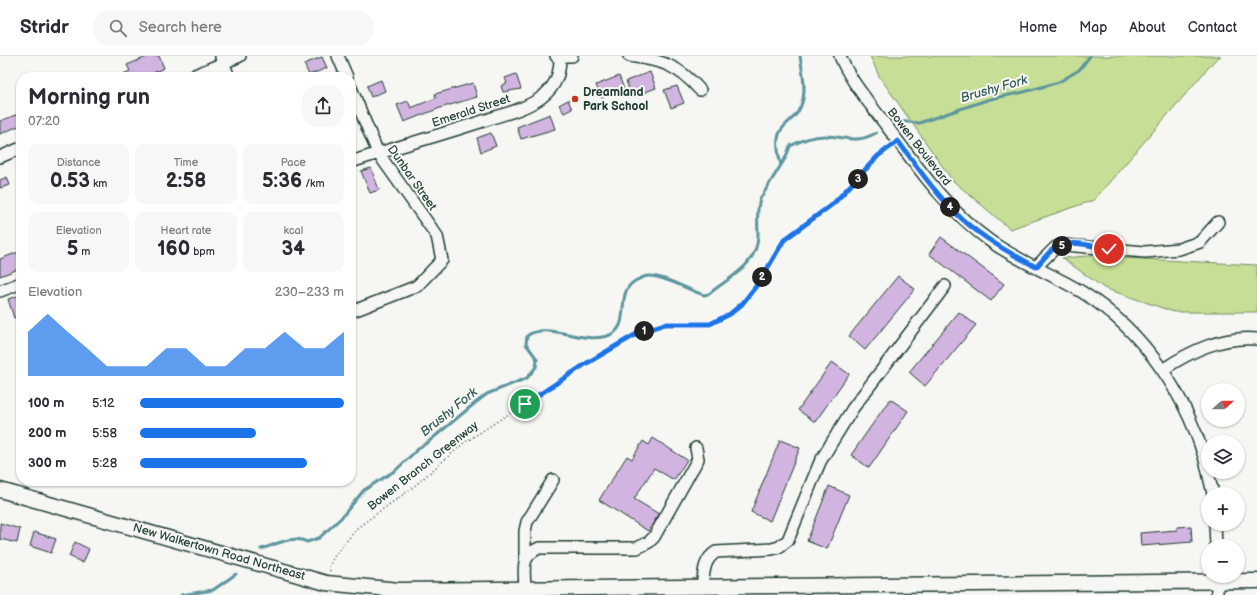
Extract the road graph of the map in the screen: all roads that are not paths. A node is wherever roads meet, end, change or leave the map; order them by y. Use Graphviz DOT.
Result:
graph roads {
  1 [pos="240,56"];
  2 [pos="338,56"];
  3 [pos="572,56"];
  4 [pos="629,56"];
  5 [pos="840,56"];
  6 [pos="558,57"];
  7 [pos="222,60"];
  8 [pos="199,72"];
  9 [pos="226,72"];
  10 [pos="345,72"];
  11 [pos="700,90"];
  12 [pos="356,100"];
  13 [pos="16,150"];
  14 [pos="378,153"];
  15 [pos="0,157"];
  16 [pos="356,160"];
  17 [pos="1218,222"];
  18 [pos="1036,267"];
  19 [pos="16,284"];
  20 [pos="945,286"];
  21 [pos="0,291"];
  22 [pos="356,310"];
  23 [pos="1257,339"];
  24 [pos="1162,370"];
  25 [pos="696,448"];
  26 [pos="1201,451"];
  27 [pos="553,480"];
  28 [pos="0,490"];
  29 [pos="525,559"];
  30 [pos="1257,581"];
  31 [pos="1217,584"];
  32 [pos="702,588"];
  33 [pos="341,590"];
  34 [pos="525,590"];
  35 [pos="928,590"];
  1 -- 7 [label="street"];
  2 -- 10 [label="street"];
  3 -- 6 [label="street, Emerald Street"];
  4 -- 11 [label="street"];
  5 -- 18 [label="street, Bowen Boulevard"];
  6 -- 14 [label="street, Emerald Street"];
  7 -- 8 [label="street"];
  7 -- 9 [label="street"];
  12 -- 14 [label="street, Dunbar Street"];
  13 -- 15 [label="street"];
  14 -- 16 [label="street, Emerald Street"];
  14 -- 22 [label="street, Dunbar Street"];
  17 -- 18 [label="street"];
  18 -- 24 [label="street, Bowen Boulevard"];
  19 -- 21 [label="street"];
  20 -- 32 [label="street"];
  23 -- 24 [label="street"];
  24 -- 26 [label="street, Bowen Boulevard"];
  25 -- 29 [label="street"];
  27 -- 29 [label="street"];
  28 -- 33 [label="main road, New Walkertown Road Northeast"];
  29 -- 34 [label="street"];
  30 -- 31 [label="main road, New Walkertown Road Northeast"];
  31 -- 35 [label="main road, New Walkertown Road Northeast"];
  32 -- 34 [label="main road, New Walkertown Road Northeast"];
  32 -- 35 [label="main road, New Walkertown Road Northeast"];
  33 -- 34 [label="main road, New Walkertown Road Northeast"];
}
